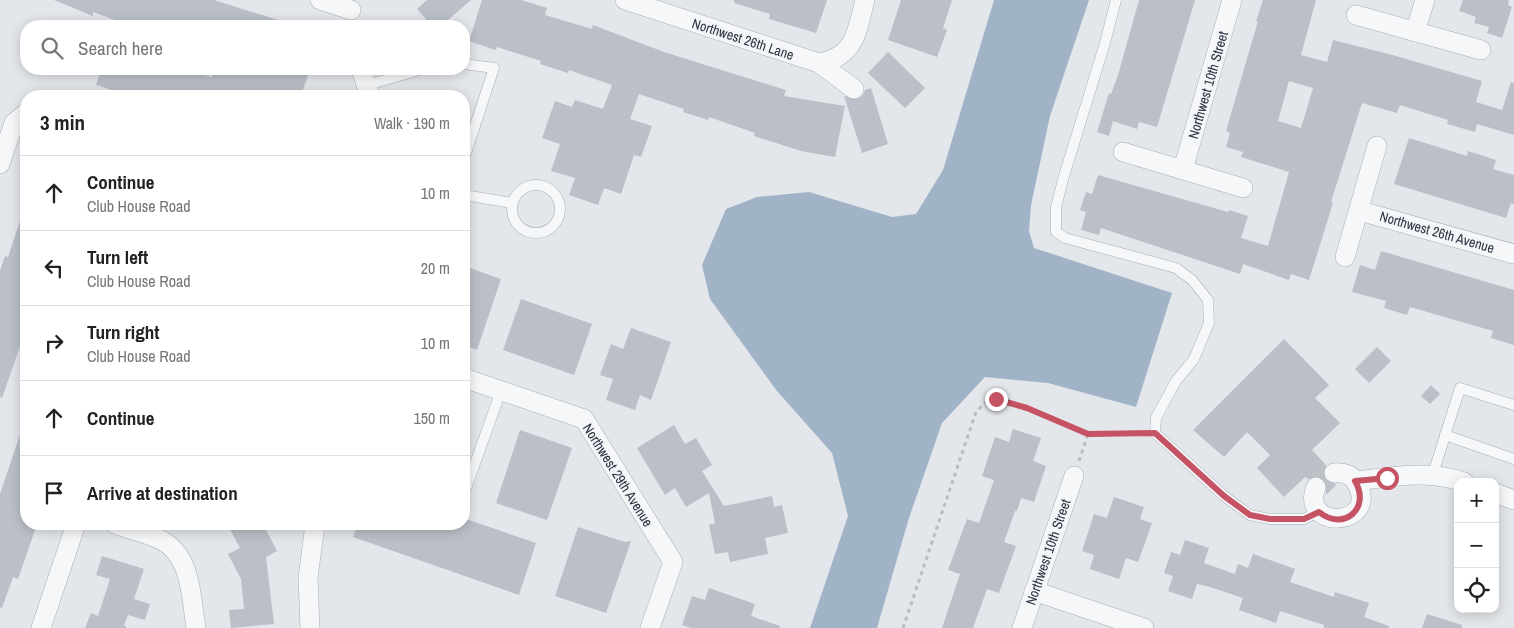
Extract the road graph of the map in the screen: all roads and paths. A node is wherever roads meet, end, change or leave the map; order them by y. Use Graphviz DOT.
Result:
graph roads {
  1 [pos="320,0"];
  2 [pos="626,0"];
  3 [pos="866,0"];
  4 [pos="1116,0"];
  5 [pos="1232,0"];
  6 [pos="1425,0"];
  7 [pos="662,6"];
  8 [pos="351,12"];
  9 [pos="1356,15"];
  10 [pos="1415,32"];
  11 [pos="1480,50"];
  12 [pos="819,63"];
  13 [pos="470,65"];
  14 [pos="399,75"];
  15 [pos="366,83"];
  16 [pos="854,89"];
  17 [pos="20,118"];
  18 [pos="470,141"];
  19 [pos="1377,146"];
  20 [pos="1123,152"];
  21 [pos="0,164"];
  22 [pos="1183,169"];
  23 [pos="1244,188"];
  24 [pos="470,196"];
  25 [pos="512,203"];
  26 [pos="1360,211"];
  27 [pos="1514,254"];
  28 [pos="1345,257"];
  29 [pos="470,380"];
  30 [pos="502,390"];
  31 [pos="1514,405"];
  32 [pos="1155,433"];
  33 [pos="1088,434"];
  34 [pos="1445,435"];
  35 [pos="1514,459"];
  36 [pos="1334,473"];
  37 [pos="1433,474"];
  38 [pos="1074,476"];
  39 [pos="470,478"];
  40 [pos="1454,479"];
  41 [pos="1355,481"];
  42 [pos="1316,488"];
  43 [pos="1499,494"];
  44 [pos="1514,500"];
  45 [pos="1319,512"];
  46 [pos="74,530"];
  47 [pos="133,530"];
  48 [pos="314,530"];
  49 [pos="1034,591"];
  50 [pos="41,628"];
  51 [pos="196,628"];
  52 [pos="310,628"];
  53 [pos="650,628"];
  54 [pos="903,628"];
  55 [pos="1022,628"];
  56 [pos="1144,628"];
  1 -- 8 [label="street"];
  2 -- 7 [label="street, Northwest 26th Lane"];
  3 -- 12 [label="street"];
  4 -- 32 [label="lane"];
  5 -- 22 [label="street, Northwest 10th Street"];
  6 -- 10 [label="street"];
  7 -- 12 [label="street, Northwest 26th Lane"];
  9 -- 10 [label="street"];
  10 -- 11 [label="street"];
  12 -- 16 [label="street, Northwest 26th Lane"];
  13 -- 18 [label="lane"];
  14 -- 15 [label="lane"];
  17 -- 21 [label="street"];
  19 -- 26 [label="street, Northwest 26th Avenue"];
  20 -- 22 [label="street"];
  22 -- 23 [label="street"];
  24 -- 25 [label="lane"];
  25 -- 25 [label="lane"];
  26 -- 27 [label="street, Northwest 26th Avenue"];
  26 -- 28 [label="street, Northwest 26th Avenue"];
  29 -- 30 [label="street, Northwest 29th Avenue"];
  30 -- 39 [label="lane"];
  30 -- 53 [label="street, Northwest 29th Avenue"];
  31 -- 34 [label="lane"];
  32 -- 33 [label="path"];
  32 -- 45 [label="lane"];
  33 -- 38 [label="path"];
  33 -- 54 [label="path"];
  34 -- 35 [label="lane"];
  34 -- 37 [label="lane"];
  36 -- 41 [label="street"];
  37 -- 40 [label="street"];
  37 -- 41 [label="street"];
  38 -- 49 [label="street, Northwest 10th Street"];
  41 -- 45 [label="street"];
  42 -- 45 [label="street"];
  43 -- 44 [label="street"];
  46 -- 50 [label="street"];
  47 -- 51 [label="street"];
  48 -- 52 [label="street"];
  49 -- 55 [label="street, Northwest 10th Street"];
  49 -- 56 [label="street"];
}
